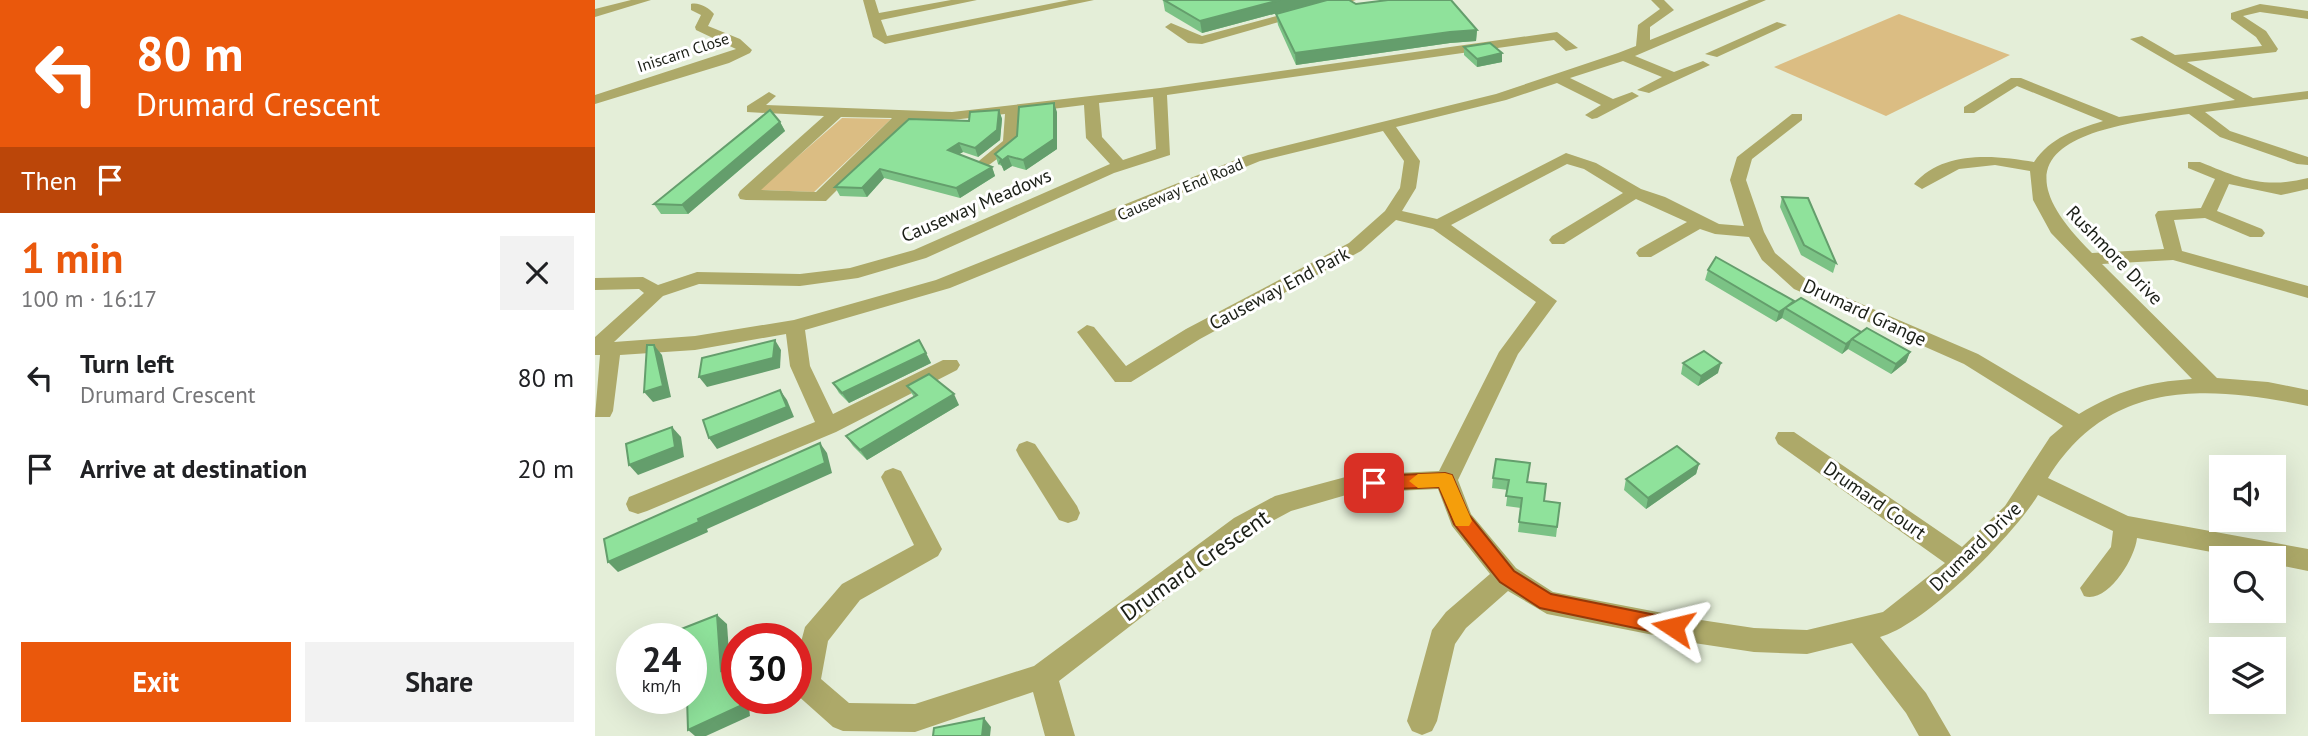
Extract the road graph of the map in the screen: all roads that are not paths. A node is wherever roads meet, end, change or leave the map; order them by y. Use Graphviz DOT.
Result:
graph roads {
  1 [pos="869,0"];
  2 [pos="971,0"];
  3 [pos="1088,0"];
  4 [pos="1350,0"];
  5 [pos="1657,0"];
  6 [pos="1760,0"];
  7 [pos="645,2"];
  8 [pos="1043,4"];
  9 [pos="695,7"];
  10 [pos="595,13"];
  11 [pos="2308,15"];
  12 [pos="874,18"];
  13 [pos="1781,25"];
  14 [pos="1171,27"];
  15 [pos="1685,29"];
  16 [pos="2137,39"];
  17 [pos="1643,47"];
  18 [pos="1729,47"];
  19 [pos="1571,48"];
  20 [pos="1623,55"];
  21 [pos="2175,59"];
  22 [pos="1559,78"];
  23 [pos="1674,78"];
  24 [pos="1160,92"];
  25 [pos="769,96"];
  26 [pos="2308,96"];
  27 [pos="595,100"];
  28 [pos="1091,101"];
  29 [pos="2253,104"];
  30 [pos="1613,105"];
  31 [pos="1969,110"];
  32 [pos="2193,110"];
  33 [pos="1013,111"];
  34 [pos="836,113"];
  35 [pos="1592,115"];
  36 [pos="902,116"];
  37 [pos="1797,117"];
  38 [pos="2114,120"];
  39 [pos="1387,125"];
  40 [pos="962,160"];
  41 [pos="2306,163"];
  42 [pos="982,165"];
  43 [pos="2194,165"];
  44 [pos="1120,166"];
  45 [pos="2038,168"];
  46 [pos="999,170"];
  47 [pos="2224,177"];
  48 [pos="2308,183"];
  49 [pos="1922,184"];
  50 [pos="1635,193"];
  51 [pos="2207,213"];
  52 [pos="1392,214"];
  53 [pos="1701,221"];
  54 [pos="1439,225"];
  55 [pos="1755,232"];
  56 [pos="2256,233"];
  57 [pos="1558,240"];
  58 [pos="1645,253"];
  59 [pos="2175,254"];
  60 [pos="2090,259"];
  61 [pos="595,284"];
  62 [pos="656,292"];
  63 [pos="2308,292"];
  64 [pos="795,326"];
  65 [pos="1087,332"];
  66 [pos="600,348"];
  67 [pos="950,365"];
  68 [pos="2211,385"];
  69 [pos="2308,398"];
  70 [pos="602,411"];
  71 [pos="2079,425"];
  72 [pos="828,426"];
  73 [pos="1786,438"];
  74 [pos="1027,450"];
  75 [pos="893,477"];
  76 [pos="1445,480"];
  77 [pos="2034,482"];
  78 [pos="638,504"];
  79 [pos="1069,513"];
  80 [pos="2126,526"];
  81 [pos="2308,560"];
  82 [pos="1965,562"];
  83 [pos="1507,576"];
  84 [pos="2093,588"];
  85 [pos="1859,632"];
  86 [pos="1043,676"];
  87 [pos="1422,721"];
  88 [pos="841,726"];
  89 [pos="1060,736"];
  90 [pos="1936,736"];
  1 -- 12 [label="street"];
  2 -- 12 [label="street"];
  3 -- 8 [label="street"];
  4 -- 14 [label="street"];
  5 -- 17 [label="street"];
  6 -- 15 [label="street, Causeway End Road"];
  7 -- 10 [label="street"];
  8 -- 12 [label="street"];
  9 -- 27 [label="street, Iniscarn Close"];
  11 -- 21 [label="street"];
  13 -- 18 [label="street"];
  15 -- 17 [label="street, Causeway End Road"];
  15 -- 18 [label="street"];
  16 -- 21 [label="street"];
  17 -- 20 [label="street, Causeway End Road"];
  18 -- 23 [label="street"];
  19 -- 24 [label="street"];
  20 -- 22 [label="street, Causeway End Road"];
  20 -- 23 [label="street"];
  21 -- 29 [label="street"];
  22 -- 30 [label="street"];
  22 -- 39 [label="street, Causeway End Road"];
  23 -- 30 [label="street"];
  24 -- 28 [label="street"];
  24 -- 44 [label="street, Causeway Meadows"];
  25 -- 34 [label="street"];
  26 -- 29 [label="street"];
  28 -- 33 [label="street"];
  28 -- 44 [label="street"];
  29 -- 32 [label="street"];
  30 -- 35 [label="street"];
  31 -- 38 [label="street"];
  32 -- 38 [label="street"];
  32 -- 41 [label="street"];
  33 -- 36 [label="street"];
  33 -- 42 [label="street, Causeway Meadows"];
  34 -- 36 [label="street"];
  34 -- 36 [label="street"];
  37 -- 55 [label="street, Drumard Grange"];
  38 -- 45 [label="street"];
  39 -- 52 [label="street, Causeway End Park"];
  39 -- 64 [label="street, Causeway End Road"];
  40 -- 42 [label="street, Causeway Meadows"];
  42 -- 46 [label="street, Causeway Meadows"];
  43 -- 47 [label="street"];
  44 -- 62 [label="street, Causeway Meadows"];
  45 -- 49 [label="street"];
  45 -- 60 [label="street, Rushmore Drive"];
  47 -- 48 [label="street"];
  47 -- 51 [label="street"];
  50 -- 53 [label="street"];
  50 -- 54 [label="street"];
  50 -- 57 [label="street"];
  51 -- 56 [label="street"];
  51 -- 59 [label="street"];
  52 -- 54 [label="street"];
  52 -- 65 [label="street, Causeway End Park"];
  53 -- 55 [label="street"];
  53 -- 58 [label="street"];
  54 -- 76 [label="street"];
  55 -- 71 [label="street, Drumard Grange"];
  59 -- 60 [label="street"];
  59 -- 63 [label="street"];
  60 -- 68 [label="street, Rushmore Drive"];
  61 -- 62 [label="street"];
  62 -- 66 [label="street, Causeway Meadows"];
  64 -- 66 [label="street, Causeway End Road"];
  64 -- 72 [label="street"];
  66 -- 70 [label="street"];
  67 -- 72 [label="street"];
  68 -- 69 [label="street, Drumard Drive"];
  68 -- 71 [label="street, Drumard Drive"];
  71 -- 77 [label="street, Drumard Drive"];
  72 -- 78 [label="street"];
  73 -- 82 [label="street, Drumard Court"];
  74 -- 79 [label="street"];
  75 -- 88 [label="street, Drumard Crescent"];
  76 -- 83 [label="street, Drumard Drive"];
  76 -- 86 [label="street, Drumard Crescent"];
  77 -- 80 [label="street"];
  77 -- 82 [label="street, Drumard Drive"];
  80 -- 81 [label="street"];
  80 -- 84 [label="street"];
  82 -- 85 [label="street, Drumard Drive"];
  83 -- 85 [label="street, Drumard Drive"];
  83 -- 87 [label="street"];
  85 -- 90 [label="street"];
  86 -- 88 [label="street, Drumard Crescent"];
  86 -- 89 [label="street"];
}
